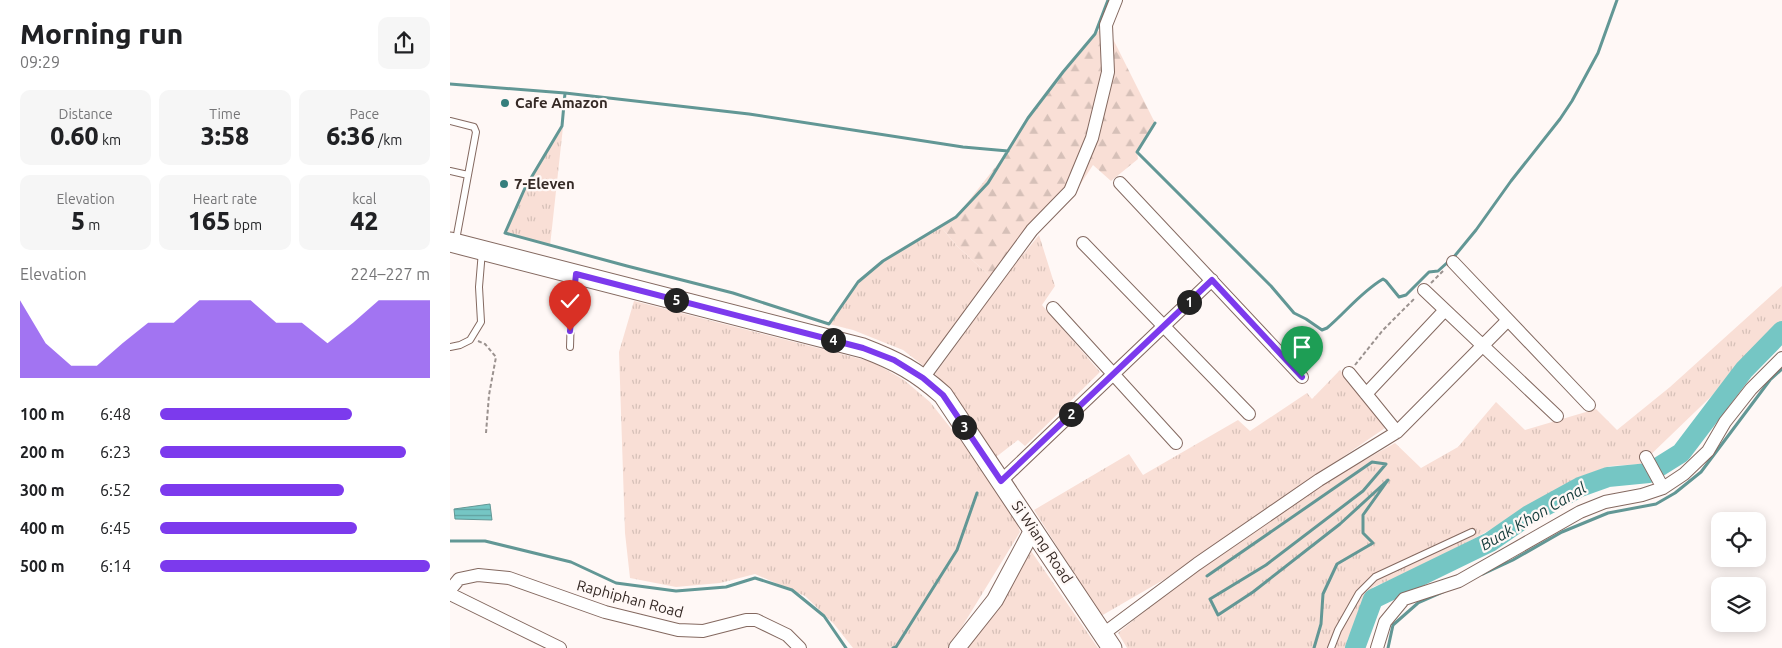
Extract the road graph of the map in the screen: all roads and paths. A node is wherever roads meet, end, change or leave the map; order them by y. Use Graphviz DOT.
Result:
graph roads {
  1 [pos="1116,0"];
  2 [pos="450,121"];
  3 [pos="450,171"];
  4 [pos="468,175"];
  5 [pos="1120,183"];
  6 [pos="453,242"];
  7 [pos="1083,243"];
  8 [pos="482,250"];
  9 [pos="1452,262"];
  10 [pos="576,274"];
  11 [pos="1212,280"];
  12 [pos="1424,290"];
  13 [pos="1053,308"];
  14 [pos="1445,310"];
  15 [pos="1508,320"];
  16 [pos="1164,326"];
  17 [pos="471,338"];
  18 [pos="1483,345"];
  19 [pos="450,347"];
  20 [pos="570,347"];
  21 [pos="1782,358"];
  22 [pos="1349,373"];
  23 [pos="1113,374"];
  24 [pos="1302,377"];
  25 [pos="923,378"];
  26 [pos="1366,394"];
  27 [pos="1589,405"];
  28 [pos="1249,414"];
  29 [pos="1557,416"];
  30 [pos="1397,432"];
  31 [pos="486,433"];
  32 [pos="1176,443"];
  33 [pos="1646,457"];
  34 [pos="1001,481"];
  35 [pos="1663,488"];
  36 [pos="1033,529"];
  37 [pos="1472,532"];
  38 [pos="450,590"];
  39 [pos="450,594"];
  40 [pos="1108,641"];
  41 [pos="560,648"];
  42 [pos="800,648"];
  43 [pos="957,648"];
  44 [pos="1331,648"];
  45 [pos="1377,648"];
  1 -- 25 [label="street"];
  2 -- 4 [label="lane"];
  3 -- 4 [label="lane"];
  4 -- 6 [label="lane"];
  5 -- 11 [label="street"];
  6 -- 8 [label="main road, Si Wiang Road"];
  7 -- 16 [label="street"];
  8 -- 10 [label="main road, Si Wiang Road"];
  8 -- 17 [label="lane"];
  9 -- 12 [label="path"];
  9 -- 15 [label="street"];
  10 -- 20 [label="lane"];
  10 -- 25 [label="main road, Si Wiang Road"];
  11 -- 16 [label="street"];
  11 -- 24 [label="street"];
  12 -- 14 [label="street"];
  12 -- 22 [label="path"];
  13 -- 23 [label="street"];
  14 -- 18 [label="street"];
  14 -- 26 [label="street"];
  15 -- 18 [label="street"];
  15 -- 27 [label="street"];
  16 -- 23 [label="street"];
  16 -- 28 [label="street"];
  17 -- 19 [label="lane"];
  17 -- 31 [label="path"];
  18 -- 29 [label="street"];
  18 -- 30 [label="street"];
  21 -- 35 [label="street"];
  22 -- 26 [label="street"];
  23 -- 32 [label="street"];
  23 -- 34 [label="street"];
  25 -- 34 [label="main road, Si Wiang Road"];
  26 -- 30 [label="street"];
  30 -- 40 [label="street"];
  33 -- 35 [label="street"];
  34 -- 36 [label="main road, Si Wiang Road"];
  35 -- 45 [label="street"];
  36 -- 40 [label="main road, Si Wiang Road"];
  36 -- 43 [label="street"];
  37 -- 44 [label="lane"];
  38 -- 42 [label="street, Raphiphan Road"];
  39 -- 41 [label="street"];
}
